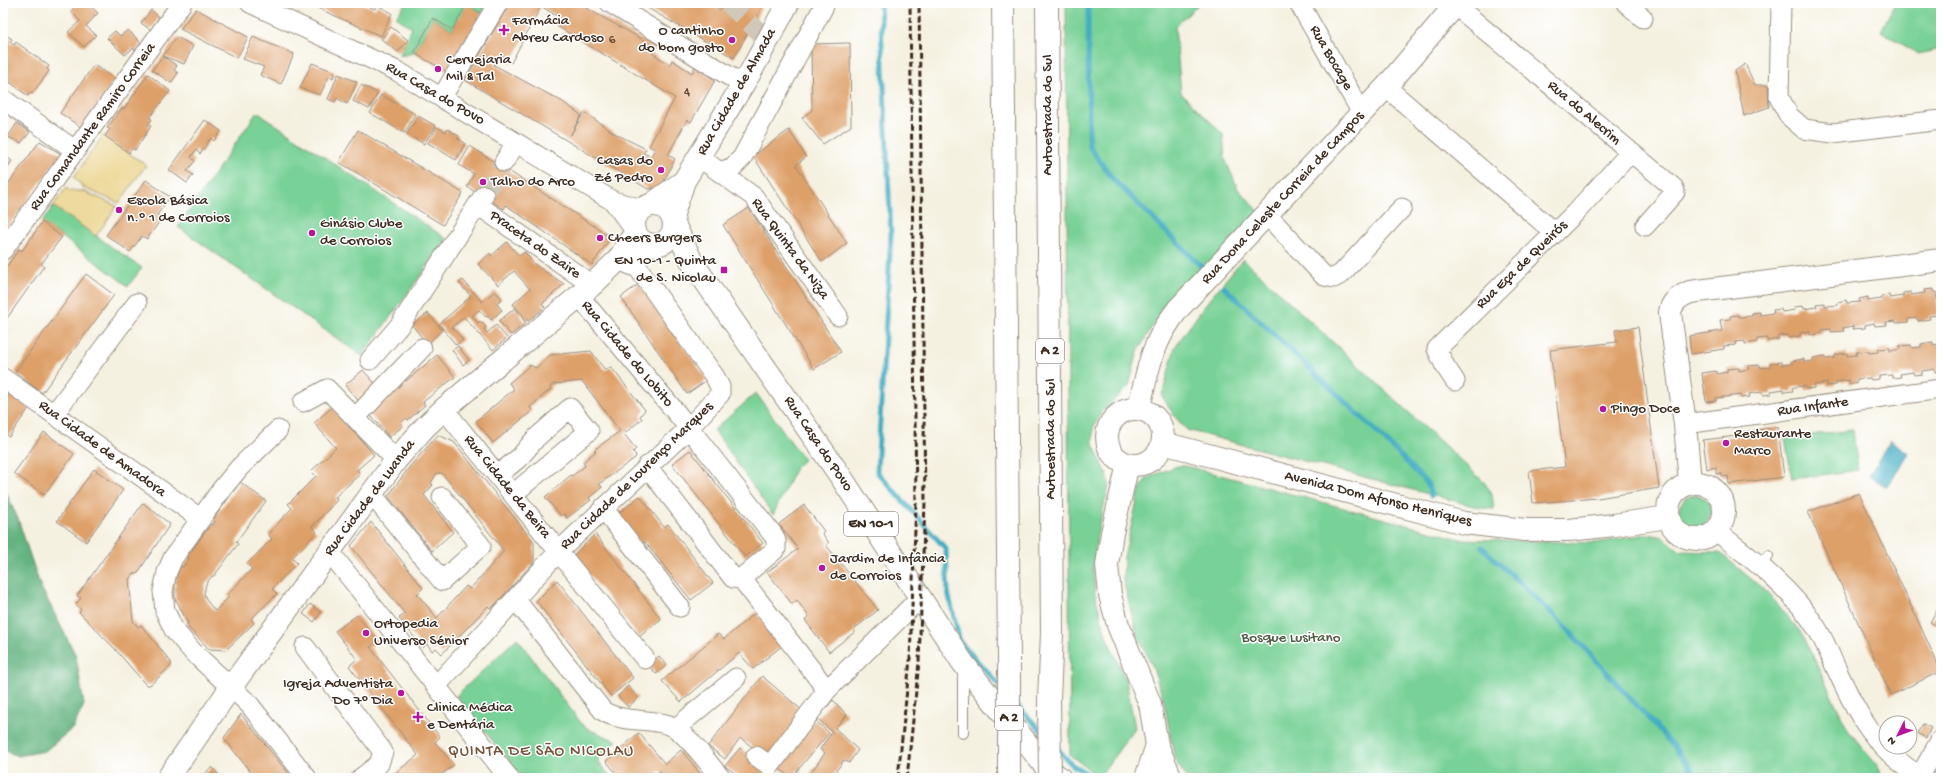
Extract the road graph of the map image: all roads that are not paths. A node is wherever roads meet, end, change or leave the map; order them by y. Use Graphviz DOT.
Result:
graph roads {
  1 [pos="182,3"];
  2 [pos="250,3"];
  3 [pos="498,3"];
  4 [pos="610,3"];
  5 [pos="788,3"];
  6 [pos="1003,3"];
  7 [pos="1047,3"];
  8 [pos="1299,3"];
  9 [pos="1626,3"];
  10 [pos="1781,3"];
  11 [pos="1456,4"];
  12 [pos="824,6"];
  13 [pos="1643,18"];
  14 [pos="742,84"];
  15 [pos="1386,88"];
  16 [pos="442,97"];
  17 [pos="4,102"];
  18 [pos="1362,113"];
  19 [pos="1941,120"];
  20 [pos="516,142"];
  21 [pos="76,151"];
  22 [pos="1630,153"];
  23 [pos="699,157"];
  24 [pos="504,162"];
  25 [pos="720,172"];
  26 [pos="684,181"];
  27 [pos="613,201"];
  28 [pos="647,207"];
  29 [pos="1402,208"];
  30 [pos="1267,215"];
  31 [pos="1645,226"];
  32 [pos="655,232"];
  33 [pos="1555,233"];
  34 [pos="3,250"];
  35 [pos="618,260"];
  36 [pos="1941,260"];
  37 [pos="585,291"];
  38 [pos="137,303"];
  39 [pos="838,316"];
  40 [pos="422,348"];
  41 [pos="370,360"];
  42 [pos="3,378"];
  43 [pos="1455,381"];
  44 [pos="1941,389"];
  45 [pos="303,402"];
  46 [pos="1139,408"];
  47 [pos="444,409"];
  48 [pos="54,414"];
  49 [pos="355,418"];
  50 [pos="1685,424"];
  51 [pos="689,428"];
  52 [pos="278,430"];
  53 [pos="1162,443"];
  54 [pos="396,460"];
  55 [pos="1128,464"];
  56 [pos="647,466"];
  57 [pos="498,475"];
  58 [pos="1690,483"];
  59 [pos="371,493"];
  60 [pos="513,494"];
  61 [pos="442,497"];
  62 [pos="603,508"];
  63 [pos="1668,517"];
  64 [pos="201,519"];
  65 [pos="1716,531"];
  66 [pos="329,551"];
  67 [pos="559,551"];
  68 [pos="741,578"];
  69 [pos="920,598"];
  70 [pos="516,600"];
  71 [pos="680,607"];
  72 [pos="305,647"];
  73 [pos="645,659"];
  74 [pos="963,663"];
  75 [pos="736,678"];
  76 [pos="436,686"];
  77 [pos="231,687"];
  78 [pos="827,690"];
  79 [pos="676,728"];
  80 [pos="963,733"];
  81 [pos="1941,740"];
  82 [pos="1157,745"];
  83 [pos="756,756"];
  84 [pos="1922,777"];
  85 [pos="168,778"];
  86 [pos="307,778"];
  87 [pos="361,778"];
  88 [pos="509,778"];
  89 [pos="721,778"];
  90 [pos="1009,778"];
  91 [pos="1050,778"];
  92 [pos="1060,778"];
  93 [pos="1146,778"];
  94 [pos="1170,778"];
  1 -- 21 [label="street, Rua Comandante Ramiro Correia"];
  2 -- 16 [label="street, Rua Casa do Povo"];
  3 -- 16 [label="street"];
  4 -- 14 [label="street"];
  5 -- 14 [label="main road, Rua Cidade de Almada"];
  6 -- 90 [label="main road, A 2, bridge"];
  7 -- 91 [label="main road, Autoestrada do Sul / A 2, bridge"];
  8 -- 18 [label="street, Rua Bocage"];
  9 -- 13 [label="street"];
  10 -- 19 [label="street"];
  11 -- 15 [label="main road, Rua Dona Celeste Correia de Campos"];
  11 -- 22 [label="street, Rua do Alecrim"];
  12 -- 25 [label="street"];
  14 -- 23 [label="main road, Rua Cidade de Almada"];
  15 -- 18 [label="main road, Rua Dona Celeste Correia de Campos"];
  15 -- 33 [label="street"];
  16 -- 20 [label="street, Rua Casa do Povo"];
  17 -- 21 [label="street"];
  18 -- 30 [label="main road, Rua Dona Celeste Correia de Campos"];
  20 -- 24 [label="street"];
  20 -- 27 [label="street, Rua Casa do Povo"];
  21 -- 34 [label="street, Rua Comandante Ramiro Correia"];
  22 -- 31 [label="street, Rua do Alecrim"];
  22 -- 33 [label="street, Rua Eça de Queirós"];
  23 -- 25 [label="street, Rua Quinta da Niza"];
  23 -- 26 [label="main road, Rua Cidade de Almada"];
  25 -- 39 [label="street, Rua Quinta da Niza"];
  26 -- 28 [label="main road, Rua Cidade de Almada"];
  26 -- 32 [label="main road, Rua Cidade de Almada"];
  27 -- 28 [label="street, Rua Casa do Povo"];
  27 -- 32 [label="street, Rua Casa do Povo"];
  28 -- 32 [label="main road"];
  28 -- 32 [label="main road"];
  29 -- 30 [label="street"];
  30 -- 46 [label="main road, Rua Dona Celeste Correia de Campos"];
  32 -- 35 [label="main road, Rua Cidade de Luanda"];
  32 -- 69 [label="main road, Rua Casa do Povo / EN 10-1"];
  33 -- 43 [label="street, Rua Eça de Queirós"];
  35 -- 37 [label="main road, Rua Cidade de Luanda"];
  35 -- 51 [label="street, Rua Cidade de Lourenço Marques"];
  36 -- 50 [label="main road"];
  37 -- 41 [label="street, Praceta do Zaire"];
  37 -- 47 [label="main road, Rua Cidade de Luanda"];
  37 -- 51 [label="street, Rua Cidade do Lobito"];
  38 -- 48 [label="street"];
  40 -- 49 [label="street"];
  42 -- 48 [label="street, Rua Cidade de Amadora"];
  44 -- 50 [label="street, Rua Infante"];
  45 -- 49 [label="street"];
  46 -- 53 [label="main road"];
  46 -- 55 [label="main road"];
  47 -- 54 [label="main road, Rua Cidade de Luanda"];
  47 -- 57 [label="street, Rua Cidade da Beira"];
  48 -- 64 [label="street, Rua Cidade de Amadora"];
  49 -- 54 [label="street"];
  50 -- 58 [label="main road"];
  51 -- 56 [label="street, Rua Cidade de Lourenço Marques"];
  51 -- 68 [label="street, Rua Cidade do Lobito"];
  52 -- 64 [label="street"];
  53 -- 55 [label="main road"];
  53 -- 63 [label="main road, Avenida Dom Afonso Henriques"];
  54 -- 59 [label="main road, Rua Cidade de Luanda"];
  55 -- 82 [label="main road"];
  56 -- 62 [label="street, Rua Cidade de Lourenço Marques"];
  56 -- 68 [label="street"];
  57 -- 60 [label="street, Rua Cidade da Beira"];
  57 -- 60 [label="street"];
  58 -- 63 [label="main road"];
  58 -- 65 [label="main road"];
  59 -- 61 [label="street"];
  59 -- 66 [label="main road, Rua Cidade de Luanda"];
  60 -- 67 [label="street, Rua Cidade da Beira"];
  62 -- 67 [label="street, Rua Cidade de Lourenço Marques"];
  62 -- 71 [label="street"];
  63 -- 65 [label="main road"];
  64 -- 77 [label="street"];
  65 -- 84 [label="street"];
  66 -- 76 [label="street"];
  66 -- 77 [label="main road, Rua Cidade de Luanda"];
  67 -- 70 [label="street, Rua Cidade de Lourenço Marques"];
  67 -- 73 [label="street, Rua Cidade da Beira"];
  68 -- 78 [label="street"];
  69 -- 74 [label="main road, Rua Casa do Povo / EN 10-1"];
  69 -- 78 [label="street"];
  70 -- 76 [label="street, Rua Cidade de Lourenço Marques"];
  70 -- 79 [label="street"];
  72 -- 87 [label="street"];
  74 -- 80 [label="lane"];
  74 -- 92 [label="main road, Rua Casa do Povo / EN 10-1"];
  75 -- 79 [label="street"];
  76 -- 88 [label="street"];
  77 -- 85 [label="main road, Rua Cidade de Luanda"];
  77 -- 86 [label="street"];
  78 -- 83 [label="street"];
  79 -- 89 [label="street"];
  81 -- 84 [label="street"];
  82 -- 93 [label="main road"];
  82 -- 94 [label="main road"];
}
